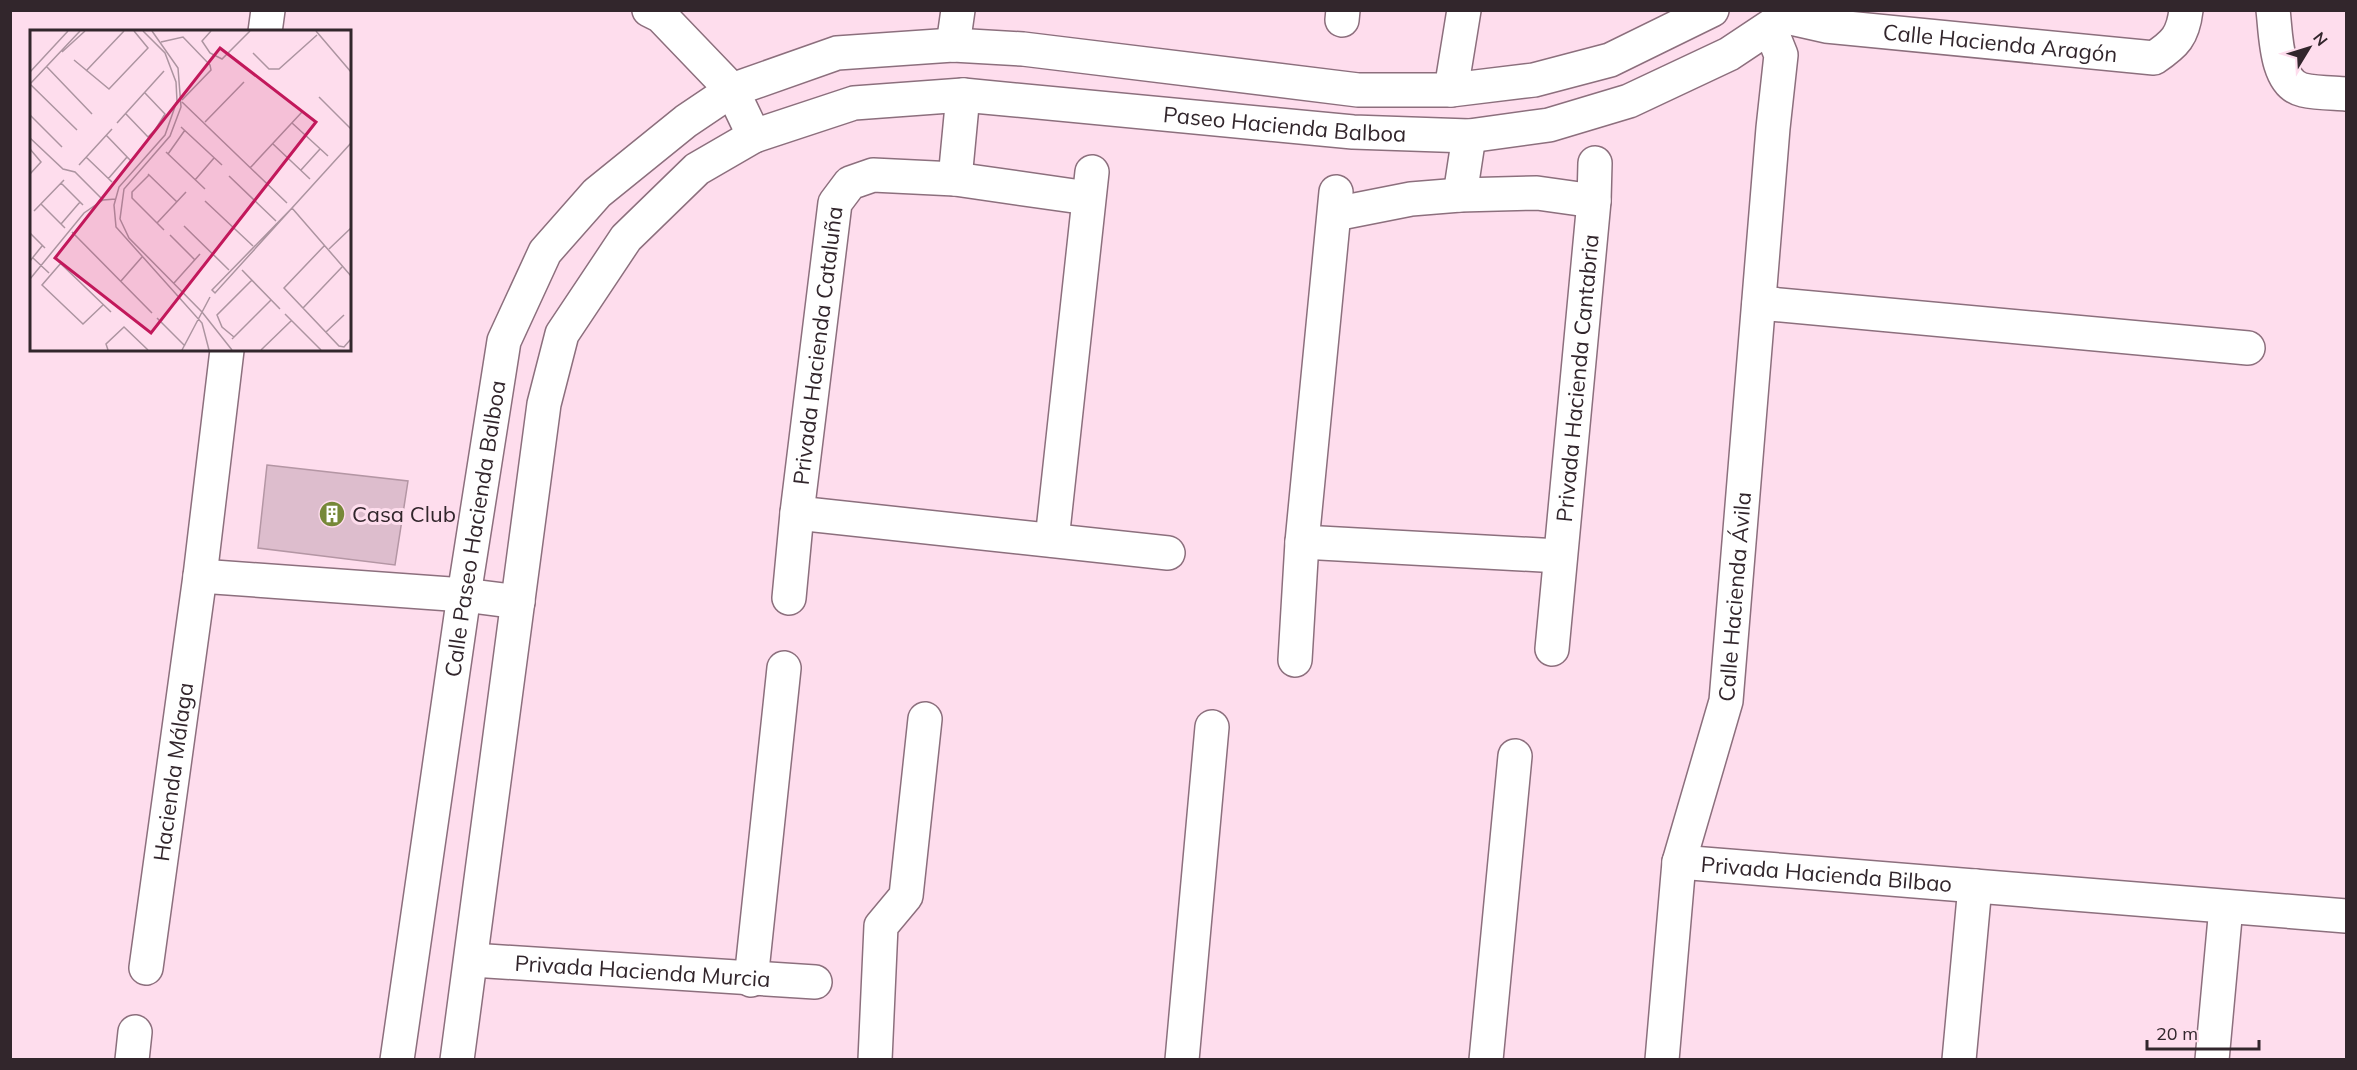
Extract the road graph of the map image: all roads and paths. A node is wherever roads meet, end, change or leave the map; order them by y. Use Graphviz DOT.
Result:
graph roads {
  1 [pos="268,10"];
  2 [pos="958,10"];
  3 [pos="1464,10"];
  4 [pos="1712,10"];
  5 [pos="2186,10"];
  6 [pos="2273,10"];
  7 [pos="657,12"];
  8 [pos="1683,26"];
  9 [pos="1782,28"];
  10 [pos="265,30"];
  11 [pos="952,45"];
  12 [pos="1716,61"];
  13 [pos="732,90"];
  14 [pos="1451,90"];
  15 [pos="2346,94"];
  16 [pos="963,95"];
  17 [pos="1773,128"];
  18 [pos="754,136"];
  19 [pos="1469,136"];
  20 [pos="1595,164"];
  21 [pos="956,179"];
  22 [pos="1460,195"];
  23 [pos="1594,201"];
  24 [pos="1759,303"];
  25 [pos="2248,348"];
  26 [pos="227,351"];
  27 [pos="797,513"];
  28 [pos="1052,540"];
  29 [pos="1302,542"];
  30 [pos="1168,553"];
  31 [pos="1559,556"];
  32 [pos="200,576"];
  33 [pos="464,595"];
  34 [pos="789,598"];
  35 [pos="518,602"];
  36 [pos="1552,649"];
  37 [pos="1295,660"];
  38 [pos="784,668"];
  39 [pos="925,719"];
  40 [pos="1212,727"];
  41 [pos="1515,756"];
  42 [pos="1678,862"];
  43 [pos="1975,886"];
  44 [pos="2226,907"];
  45 [pos="2346,916"];
  46 [pos="472,960"];
  47 [pos="146,968"];
  48 [pos="752,980"];
  49 [pos="815,982"];
  50 [pos="397,1059"];
  51 [pos="457,1059"];
  52 [pos="874,1059"];
  53 [pos="1182,1059"];
  54 [pos="1486,1059"];
  55 [pos="1662,1059"];
  56 [pos="1959,1059"];
  57 [pos="2212,1059"];
  1 -- 10 [label="street"];
  2 -- 11 [label="street"];
  3 -- 14 [label="street"];
  4 -- 8 [label="street, Paseo Hacienda Balboa"];
  5 -- 9 [label="street, Calle Hacienda Aragón"];
  6 -- 15 [label="street"];
  7 -- 13 [label="street"];
  8 -- 12 [label="street"];
  8 -- 14 [label="street, Paseo Hacienda Balboa"];
  9 -- 12 [label="street, Paseo Hacienda Balboa"];
  9 -- 17 [label="street, Calle Hacienda Ávila"];
  11 -- 13 [label="street, Paseo Hacienda Balboa"];
  11 -- 14 [label="street, Paseo Hacienda Balboa"];
  12 -- 17 [label="street, Calle Hacienda Ávila"];
  12 -- 19 [label="street, Paseo Hacienda Balboa"];
  13 -- 18 [label="street"];
  13 -- 33 [label="street, Calle Paseo Hacienda Balboa"];
  16 -- 18 [label="street, Paseo Hacienda Balboa"];
  16 -- 19 [label="street, Paseo Hacienda Balboa"];
  16 -- 21 [label="street"];
  17 -- 24 [label="street, Calle Hacienda Ávila"];
  18 -- 35 [label="street"];
  19 -- 22 [label="street"];
  20 -- 23 [label="street, Privada Hacienda Cantabria"];
  21 -- 27 [label="street, Privada Hacienda Cataluña"];
  21 -- 28 [label="street, Privada Hacienda Cataluña"];
  22 -- 23 [label="street"];
  22 -- 29 [label="street"];
  23 -- 31 [label="street, Privada Hacienda Cantabria"];
  24 -- 25 [label="street"];
  24 -- 42 [label="street, Calle Hacienda Ávila"];
  26 -- 32 [label="street, Hacienda Málaga"];
  27 -- 28 [label="street, Privada Hacienda Cataluña"];
  27 -- 34 [label="street, Privada Hacienda Cataluña"];
  28 -- 30 [label="street, Privada Hacienda Cataluña"];
  29 -- 31 [label="street, Privada Hacienda Cantabria"];
  29 -- 37 [label="street"];
  31 -- 36 [label="street, Privada Hacienda Cantabria"];
  32 -- 33 [label="street"];
  32 -- 47 [label="street, Hacienda Málaga"];
  33 -- 35 [label="street"];
  33 -- 50 [label="street, Calle Paseo Hacienda Balboa"];
  35 -- 46 [label="street"];
  38 -- 48 [label="street"];
  39 -- 52 [label="street"];
  40 -- 53 [label="street"];
  41 -- 54 [label="street"];
  42 -- 43 [label="street, Privada Hacienda Bilbao"];
  42 -- 55 [label="street, Calle Hacienda Ávila"];
  43 -- 44 [label="street, Privada Hacienda Bilbao"];
  43 -- 56 [label="street, Privada Hacienda Bilbao"];
  44 -- 45 [label="street, Privada Hacienda Bilbao"];
  44 -- 57 [label="street"];
  46 -- 48 [label="street, Privada Hacienda Murcia"];
  46 -- 51 [label="street"];
  48 -- 49 [label="street, Privada Hacienda Murcia"];
}
